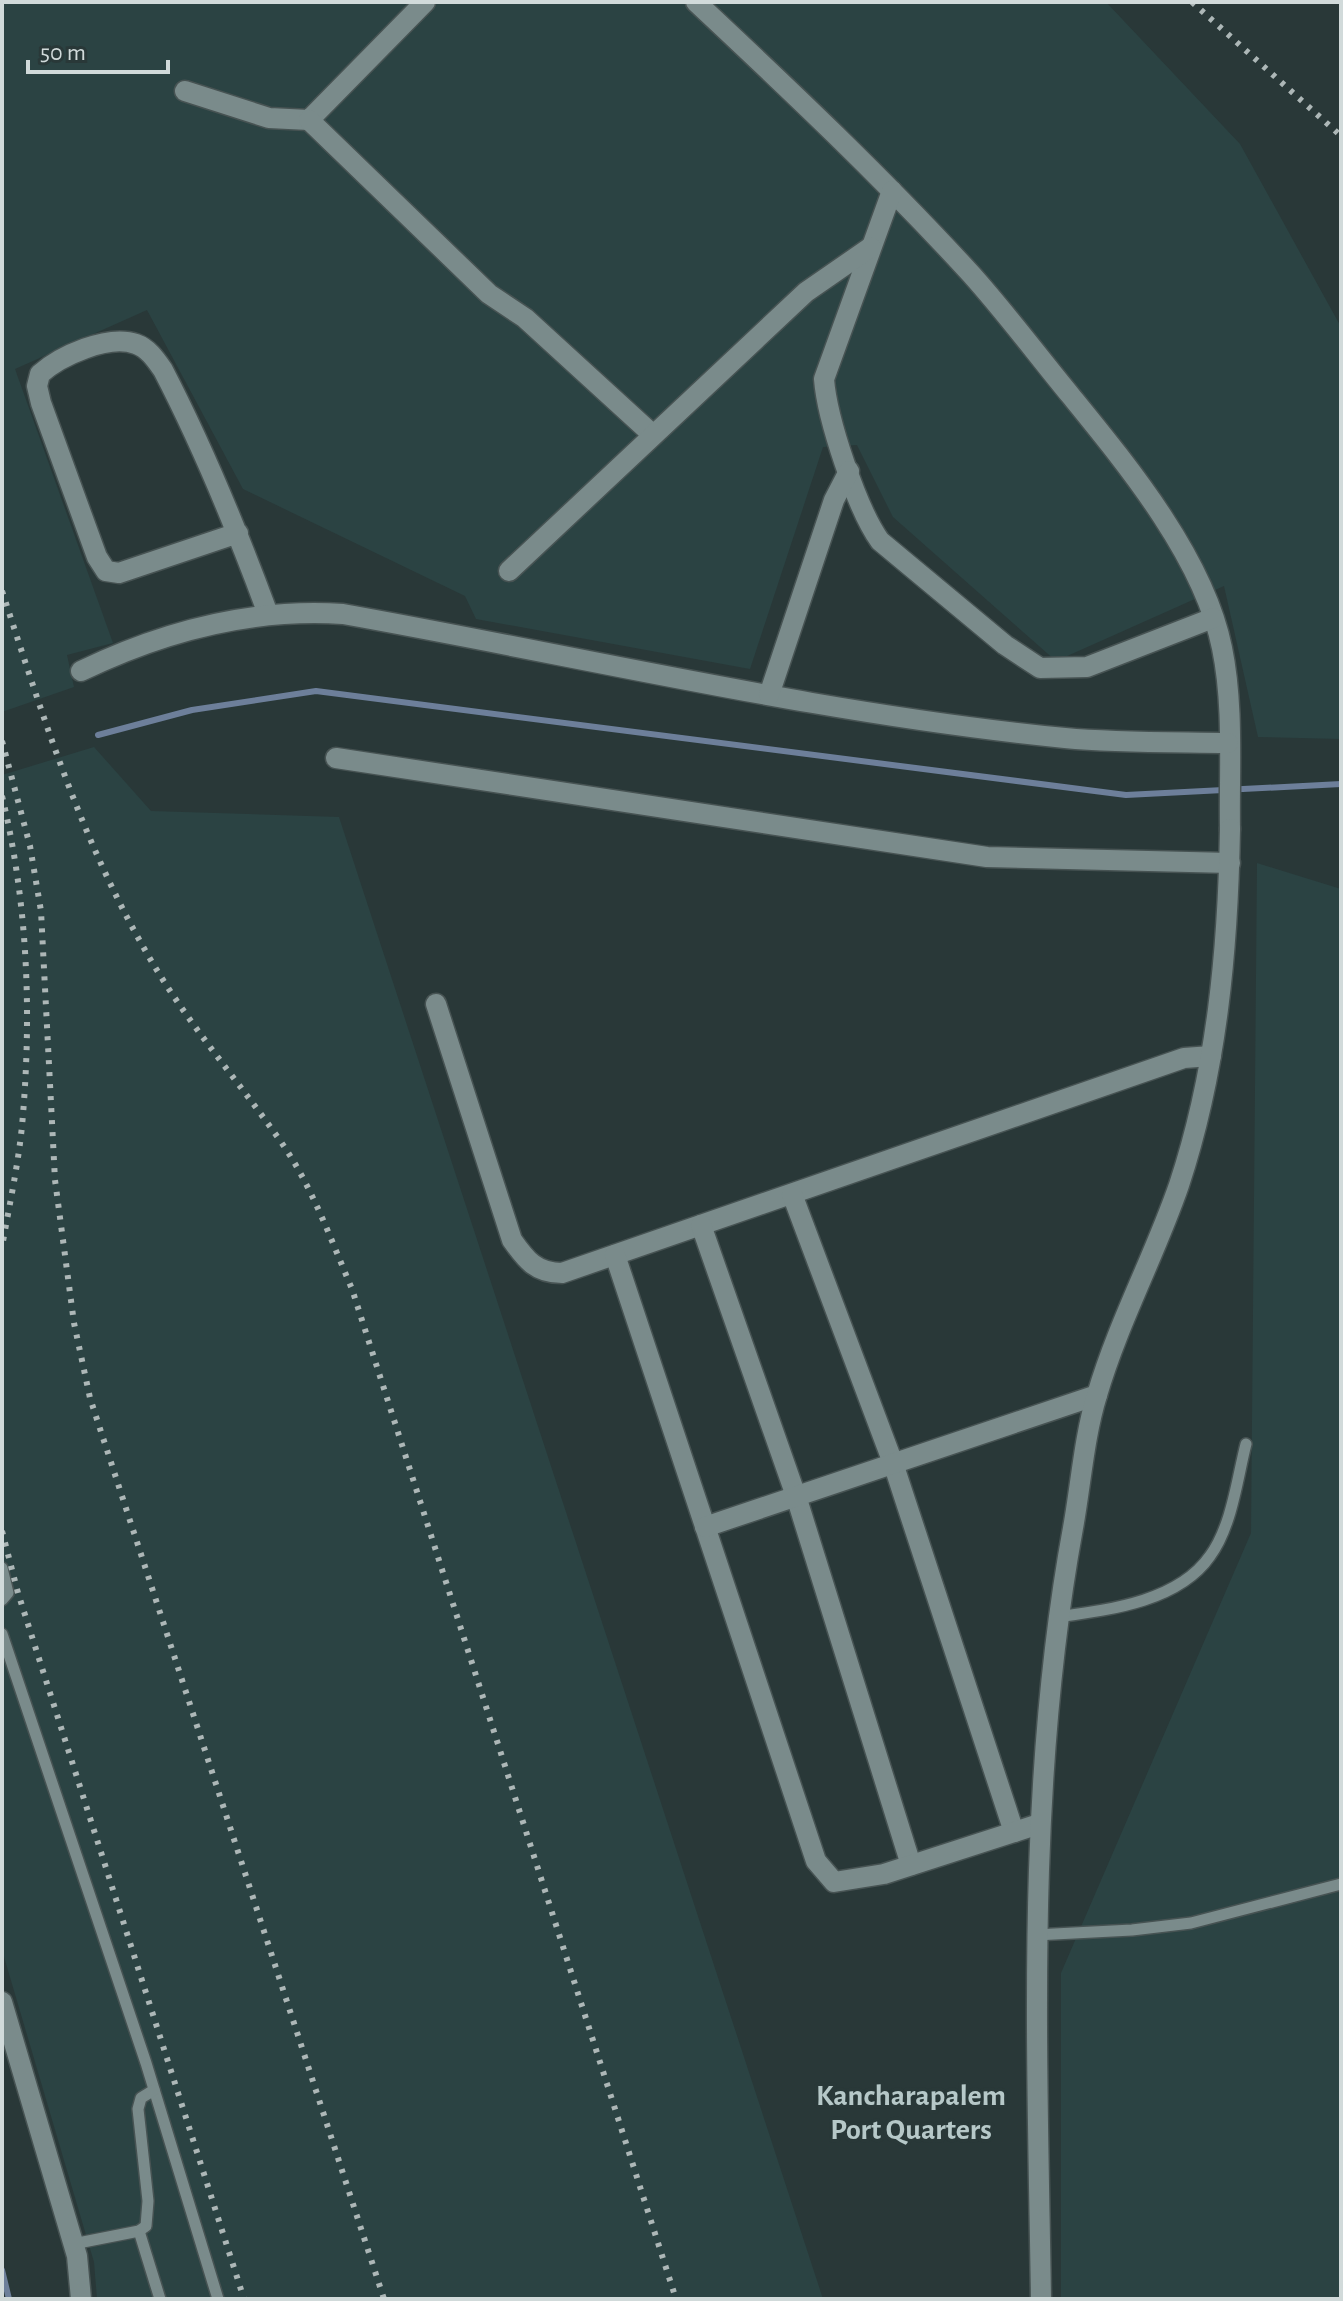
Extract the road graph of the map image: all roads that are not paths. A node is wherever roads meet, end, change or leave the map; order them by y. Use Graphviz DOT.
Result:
graph roads {
  1 [pos="425,2"];
  2 [pos="696,2"];
  3 [pos="185,91"];
  4 [pos="309,120"];
  5 [pos="892,191"];
  6 [pos="871,247"];
  7 [pos="653,435"];
  8 [pos="849,471"];
  9 [pos="238,533"];
  10 [pos="509,571"];
  11 [pos="268,614"];
  12 [pos="1213,618"];
  13 [pos="81,671"];
  14 [pos="769,695"];
  15 [pos="1229,752"];
  16 [pos="336,758"];
  17 [pos="1230,863"];
  18 [pos="436,1004"];
  19 [pos="1211,1056"];
  20 [pos="792,1194"];
  21 [pos="701,1225"];
  22 [pos="615,1255"];
  23 [pos="1097,1395"];
  24 [pos="1246,1444"];
  25 [pos="893,1463"];
  26 [pos="796,1496"];
  27 [pos="705,1527"];
  28 [pos="2,1568"];
  29 [pos="2,1600"];
  30 [pos="1057,1617"];
  31 [pos="2,1634"];
  32 [pos="1039,1824"];
  33 [pos="1014,1832"];
  34 [pos="911,1865"];
  35 [pos="1341,1884"];
  36 [pos="1035,1935"];
  37 [pos="2,2002"];
  38 [pos="154,2090"];
  39 [pos="139,2231"];
  40 [pos="73,2244"];
  41 [pos="81,2299"];
  42 [pos="160,2299"];
  43 [pos="218,2299"];
  44 [pos="1041,2299"];
  1 -- 4 [label="street"];
  2 -- 5 [label="street"];
  3 -- 4 [label="street"];
  4 -- 7 [label="street"];
  5 -- 6 [label="street"];
  5 -- 12 [label="street"];
  6 -- 7 [label="street"];
  6 -- 8 [label="street"];
  7 -- 10 [label="street"];
  8 -- 12 [label="street"];
  8 -- 14 [label="street"];
  9 -- 9 [label="street"];
  9 -- 11 [label="street"];
  11 -- 13 [label="street"];
  11 -- 14 [label="street"];
  12 -- 15 [label="street"];
  14 -- 15 [label="street"];
  15 -- 17 [label="street"];
  16 -- 17 [label="street"];
  17 -- 19 [label="street"];
  18 -- 22 [label="street"];
  19 -- 20 [label="street"];
  19 -- 23 [label="street"];
  20 -- 21 [label="street"];
  20 -- 25 [label="street"];
  21 -- 22 [label="street"];
  21 -- 26 [label="street"];
  22 -- 27 [label="street"];
  23 -- 25 [label="street"];
  23 -- 30 [label="street"];
  24 -- 30 [label="lane"];
  25 -- 26 [label="street"];
  25 -- 33 [label="street"];
  26 -- 27 [label="street"];
  26 -- 34 [label="street"];
  27 -- 34 [label="street"];
  28 -- 29 [label="lane"];
  30 -- 32 [label="street"];
  31 -- 38 [label="lane"];
  32 -- 33 [label="street"];
  32 -- 36 [label="street"];
  33 -- 34 [label="street"];
  35 -- 36 [label="lane"];
  36 -- 44 [label="street"];
  37 -- 40 [label="street"];
  38 -- 39 [label="lane"];
  38 -- 43 [label="lane"];
  39 -- 40 [label="lane"];
  39 -- 42 [label="lane"];
  40 -- 41 [label="street"];
}
